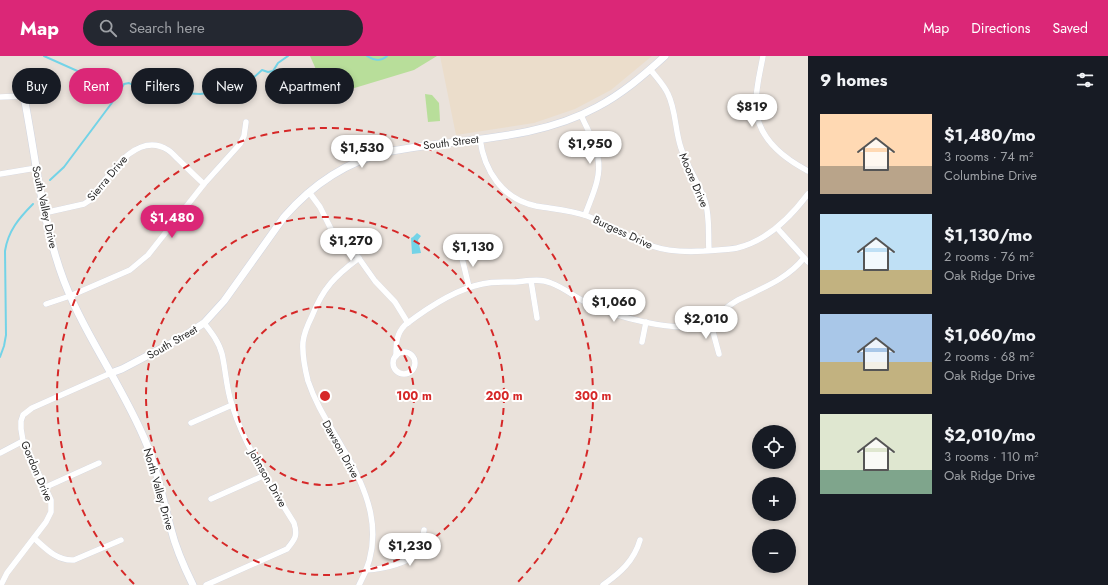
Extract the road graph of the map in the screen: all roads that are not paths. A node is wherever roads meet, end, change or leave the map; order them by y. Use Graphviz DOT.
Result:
graph roads {
  1 [pos="665,56"];
  2 [pos="763,56"];
  3 [pos="650,70"];
  4 [pos="12,96"];
  5 [pos="0,97"];
  6 [pos="25,104"];
  7 [pos="581,115"];
  8 [pos="246,122"];
  9 [pos="480,139"];
  10 [pos="36,168"];
  11 [pos="808,171"];
  12 [pos="0,174"];
  13 [pos="204,184"];
  14 [pos="309,192"];
  15 [pos="808,194"];
  16 [pos="44,212"];
  17 [pos="585,215"];
  18 [pos="777,228"];
  19 [pos="709,250"];
  20 [pos="461,254"];
  21 [pos="358,258"];
  22 [pos="806,260"];
  23 [pos="531,280"];
  24 [pos="469,287"];
  25 [pos="70,296"];
  26 [pos="46,304"];
  27 [pos="537,318"];
  28 [pos="710,321"];
  29 [pos="646,322"];
  30 [pos="204,323"];
  31 [pos="408,323"];
  32 [pos="642,342"];
  33 [pos="718,354"];
  34 [pos="396,356"];
  35 [pos="111,373"];
  36 [pos="232,405"];
  37 [pos="191,423"];
  38 [pos="23,441"];
  39 [pos="0,453"];
  40 [pos="99,463"];
  41 [pos="265,475"];
  42 [pos="46,487"];
  43 [pos="211,499"];
  44 [pos="424,530"];
  45 [pos="34,538"];
  46 [pos="122,540"];
  47 [pos="640,540"];
  48 [pos="366,570"];
  49 [pos="2,585"];
  50 [pos="193,585"];
  51 [pos="206,585"];
  52 [pos="359,585"];
  53 [pos="603,585"];
  1 -- 3 [label="street, South Street"];
  2 -- 11 [label="street"];
  3 -- 7 [label="street, South Street"];
  3 -- 19 [label="street, Moore Drive"];
  4 -- 5 [label="street"];
  6 -- 10 [label="street, South Valley Drive"];
  7 -- 9 [label="street, South Street"];
  7 -- 17 [label="street"];
  8 -- 13 [label="street"];
  9 -- 14 [label="street, South Street"];
  9 -- 17 [label="street, Burgess Drive"];
  10 -- 12 [label="street"];
  10 -- 16 [label="street, South Valley Drive"];
  13 -- 16 [label="street, Sierra Drive"];
  13 -- 25 [label="street"];
  14 -- 21 [label="street"];
  14 -- 30 [label="street, South Street"];
  15 -- 18 [label="street, Burgess Drive"];
  16 -- 25 [label="street, South Valley Drive"];
  17 -- 19 [label="street, Burgess Drive"];
  18 -- 19 [label="street, Burgess Drive"];
  18 -- 22 [label="street"];
  20 -- 24 [label="street"];
  21 -- 31 [label="street"];
  21 -- 48 [label="street, Dawson Drive"];
  22 -- 28 [label="street"];
  23 -- 24 [label="street"];
  23 -- 27 [label="street"];
  23 -- 29 [label="street"];
  24 -- 31 [label="street"];
  25 -- 26 [label="street"];
  25 -- 35 [label="street, South Valley Drive"];
  28 -- 29 [label="street"];
  28 -- 33 [label="street"];
  29 -- 32 [label="street"];
  30 -- 35 [label="street, South Street"];
  30 -- 36 [label="street, Johnson Drive"];
  31 -- 34 [label="street"];
  35 -- 38 [label="street, Gordon Drive"];
  35 -- 50 [label="street, North Valley Drive"];
  36 -- 37 [label="street"];
  36 -- 41 [label="street, Johnson Drive"];
  38 -- 39 [label="street"];
  38 -- 42 [label="street, Gordon Drive"];
  40 -- 42 [label="street"];
  41 -- 43 [label="street"];
  41 -- 51 [label="street, Johnson Drive"];
  42 -- 45 [label="street, Gordon Drive"];
  44 -- 48 [label="street"];
  45 -- 46 [label="street"];
  45 -- 49 [label="street, Gordon Drive"];
  47 -- 53 [label="street"];
  48 -- 52 [label="street, Dawson Drive"];
}
